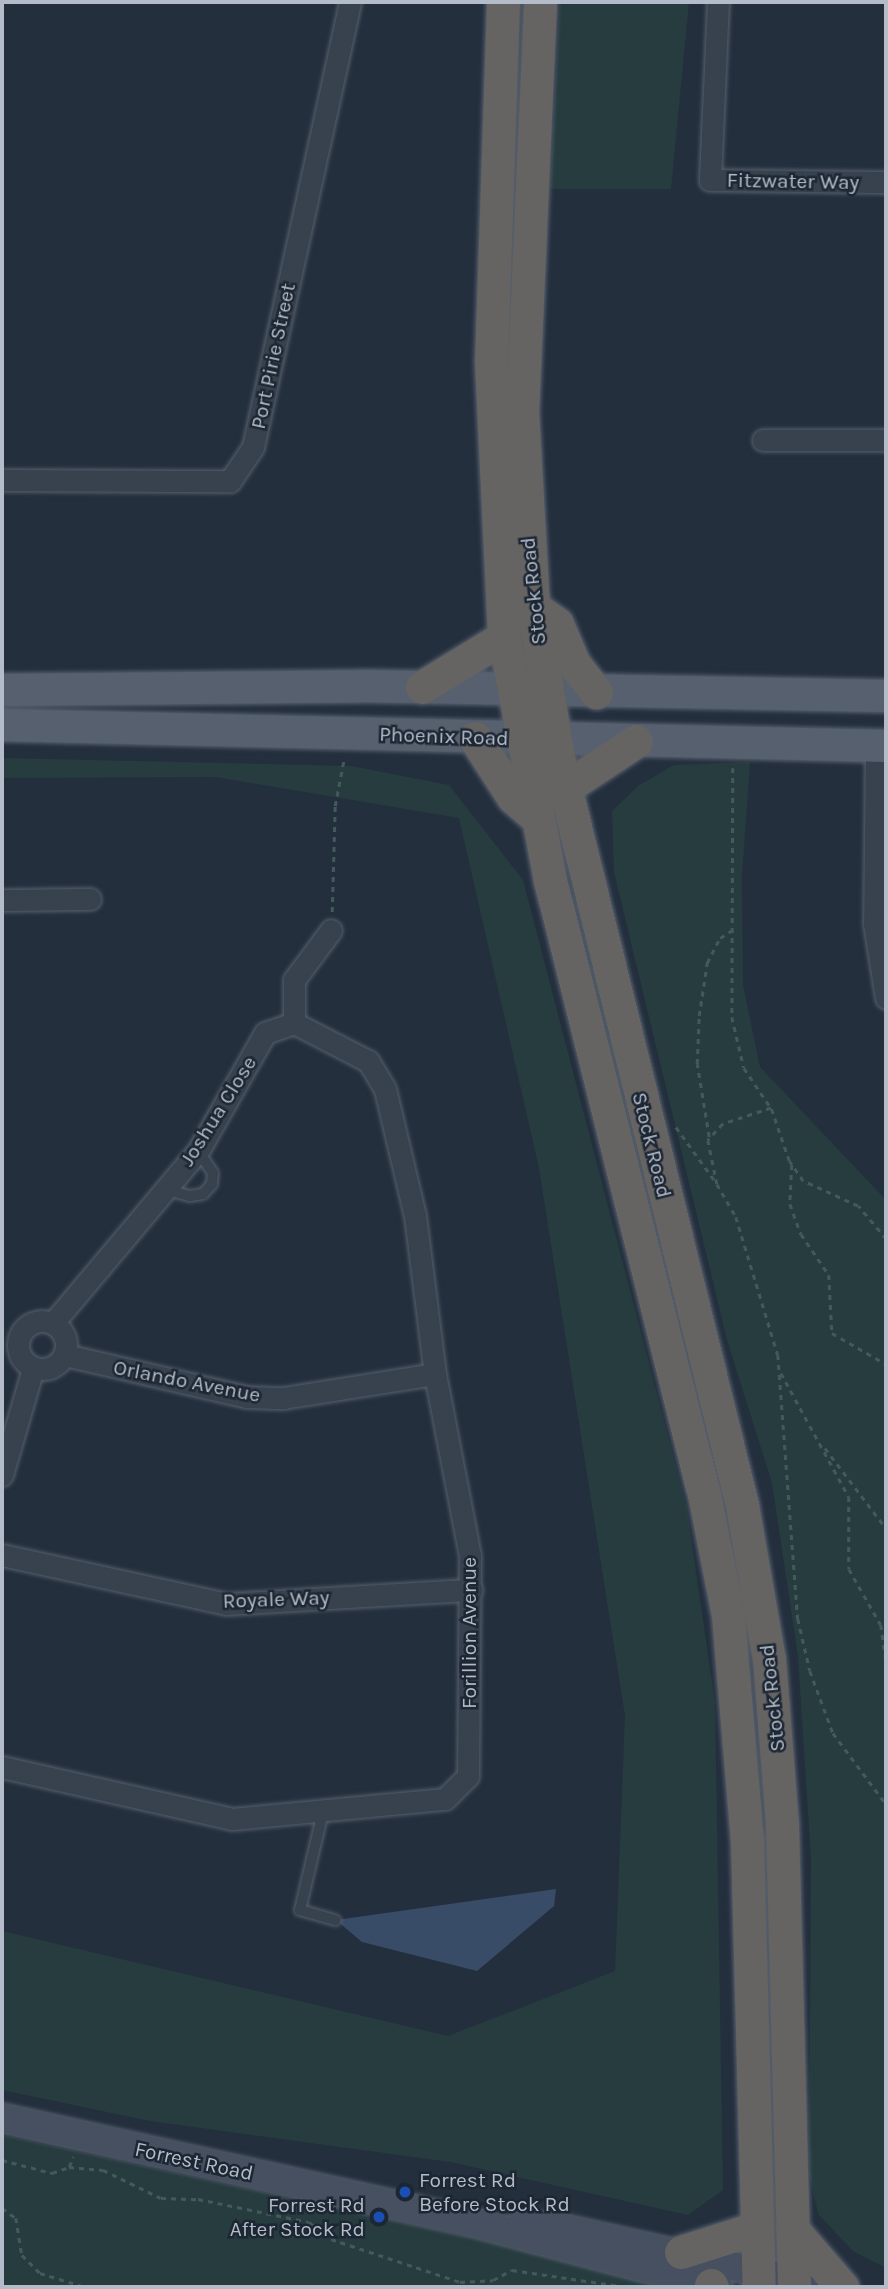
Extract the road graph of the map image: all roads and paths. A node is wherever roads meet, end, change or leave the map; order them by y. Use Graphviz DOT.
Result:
graph roads {
  1 [pos="350,2"];
  2 [pos="503,2"];
  3 [pos="540,2"];
  4 [pos="718,2"];
  5 [pos="886,182"];
  6 [pos="763,440"];
  7 [pos="886,440"];
  8 [pos="2,480"];
  9 [pos="533,607"];
  10 [pos="504,637"];
  11 [pos="422,687"];
  12 [pos="511,689"];
  13 [pos="2,690"];
  14 [pos="545,691"];
  15 [pos="596,692"];
  16 [pos="886,696"];
  17 [pos="2,726"];
  18 [pos="475,738"];
  19 [pos="520,738"];
  20 [pos="554,739"];
  21 [pos="636,741"];
  22 [pos="881,746"];
  23 [pos="344,759"];
  24 [pos="733,764"];
  25 [pos="565,788"];
  26 [pos="536,816"];
  27 [pos="90,899"];
  28 [pos="2,900"];
  29 [pos="734,929"];
  30 [pos="331,930"];
  31 [pos="886,998"];
  32 [pos="293,1023"];
  33 [pos="771,1108"];
  34 [pos="674,1125"];
  35 [pos="708,1140"];
  36 [pos="198,1151"];
  37 [pos="792,1165"];
  38 [pos="717,1184"];
  39 [pos="167,1190"];
  40 [pos="886,1239"];
  41 [pos="53,1323"];
  42 [pos="10,1337"];
  43 [pos="65,1355"];
  44 [pos="886,1364"];
  45 [pos="33,1368"];
  46 [pos="779,1370"];
  47 [pos="435,1374"];
  48 [pos="825,1448"];
  49 [pos="2,1475"];
  50 [pos="886,1528"];
  51 [pos="2,1555"];
  52 [pos="472,1590"];
  53 [pos="886,1660"];
  54 [pos="2,1767"];
  55 [pos="886,1804"];
  56 [pos="323,1812"];
  57 [pos="336,1920"];
  58 [pos="2,2118"];
  59 [pos="75,2151"];
  60 [pos="2,2160"];
  61 [pos="69,2167"];
  62 [pos="2,2208"];
  63 [pos="468,2221"];
  64 [pos="756,2228"];
  65 [pos="792,2230"];
  66 [pos="681,2252"];
  67 [pos="758,2279"];
  68 [pos="794,2283"];
  69 [pos="85,2287"];
  70 [pos="629,2287"];
  71 [pos="714,2287"];
  72 [pos="826,2287"];
  73 [pos="842,2287"];
  1 -- 8 [label="street, Port Pirie Street"];
  2 -- 10 [label="highway, Stock Road"];
  3 -- 9 [label="highway, Stock Road"];
  4 -- 5 [label="street, Fitzwater Way"];
  6 -- 7 [label="street"];
  9 -- 14 [label="highway, Stock Road"];
  9 -- 15 [label="highway"];
  10 -- 11 [label="highway"];
  10 -- 12 [label="highway, Stock Road"];
  11 -- 12 [label="main road"];
  11 -- 13 [label="main road"];
  12 -- 14 [label="main road"];
  12 -- 19 [label="highway, Stock Road"];
  14 -- 15 [label="main road"];
  14 -- 20 [label="highway, Stock Road"];
  15 -- 16 [label="main road"];
  17 -- 18 [label="main road, Phoenix Road"];
  18 -- 19 [label="main road, Phoenix Road"];
  18 -- 26 [label="highway"];
  19 -- 20 [label="main road, Phoenix Road"];
  19 -- 26 [label="highway, Stock Road"];
  20 -- 21 [label="main road, Phoenix Road"];
  20 -- 25 [label="highway, Stock Road"];
  21 -- 22 [label="main road, Phoenix Road"];
  21 -- 25 [label="highway"];
  22 -- 31 [label="street"];
  23 -- 30 [label="path"];
  24 -- 29 [label="path"];
  25 -- 65 [label="highway, Stock Road"];
  26 -- 64 [label="highway, Stock Road"];
  27 -- 28 [label="street"];
  29 -- 33 [label="path"];
  29 -- 35 [label="path"];
  30 -- 32 [label="street"];
  32 -- 36 [label="street, Joshua Close"];
  32 -- 47 [label="street, Forillion Avenue"];
  33 -- 35 [label="path"];
  33 -- 37 [label="path"];
  34 -- 38 [label="path"];
  35 -- 38 [label="path"];
  36 -- 39 [label="street, Joshua Close"];
  36 -- 39 [label="lane"];
  37 -- 40 [label="path"];
  37 -- 44 [label="path"];
  38 -- 46 [label="path"];
  39 -- 41 [label="street, Joshua Close"];
  41 -- 42 [label="street"];
  41 -- 43 [label="street"];
  42 -- 45 [label="street"];
  43 -- 45 [label="street"];
  43 -- 47 [label="street, Orlando Avenue"];
  45 -- 49 [label="street"];
  46 -- 48 [label="path"];
  46 -- 55 [label="path"];
  47 -- 52 [label="street, Forillion Avenue"];
  48 -- 50 [label="path"];
  48 -- 53 [label="path"];
  51 -- 52 [label="street, Royale Way"];
  52 -- 56 [label="street, Forillion Avenue"];
  54 -- 56 [label="street, Forillion Avenue"];
  56 -- 57 [label="lane"];
  58 -- 63 [label="main road, Forrest Road"];
  59 -- 61 [label="path"];
  60 -- 61 [label="path"];
  61 -- 70 [label="path"];
  62 -- 69 [label="path"];
  63 -- 66 [label="main road, Forrest Road"];
  63 -- 71 [label="main road, Forrest Road"];
  64 -- 66 [label="highway"];
  64 -- 67 [label="highway, Stock Road"];
  65 -- 68 [label="highway, Stock Road"];
  65 -- 73 [label="highway"];
  66 -- 67 [label="main road, Forrest Road"];
  67 -- 68 [label="main road, Forrest Road"];
  68 -- 72 [label="main road, Forrest Road"];
}
